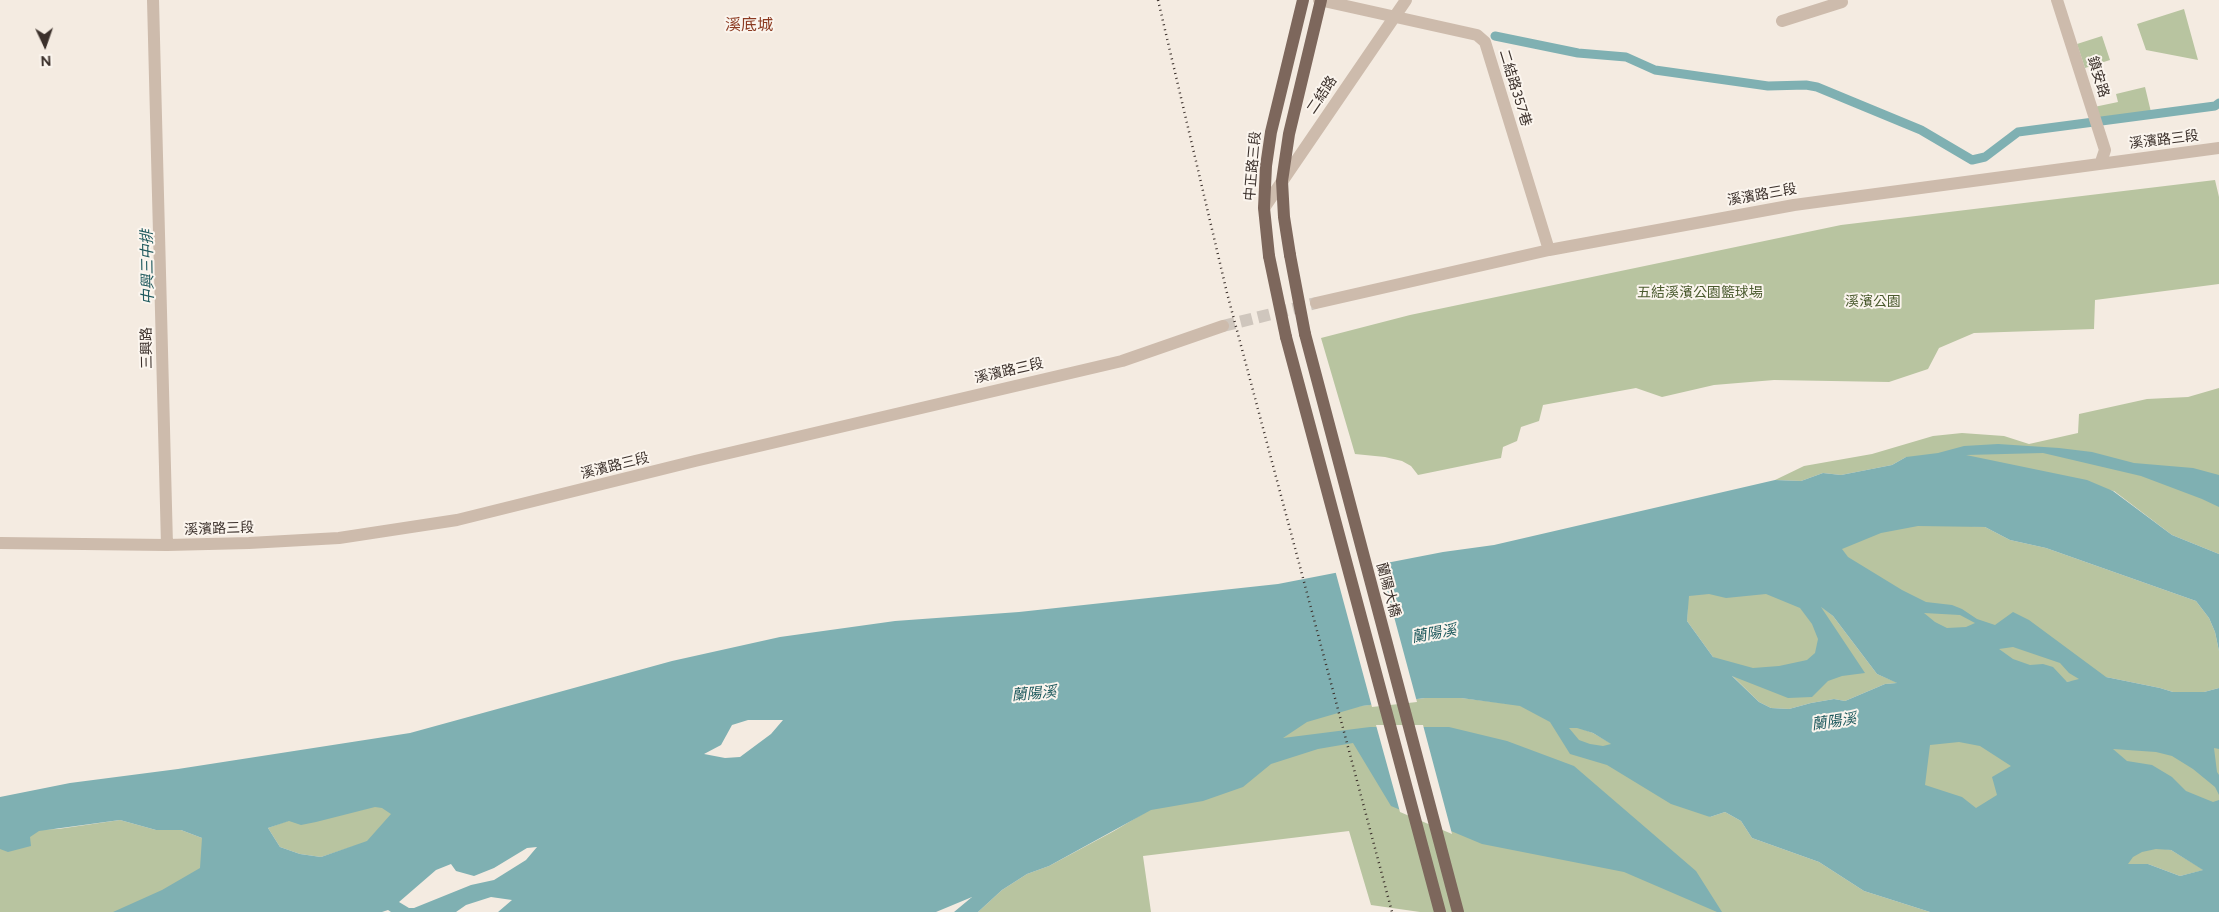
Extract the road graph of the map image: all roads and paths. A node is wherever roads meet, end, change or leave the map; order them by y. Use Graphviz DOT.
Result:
graph roads {
  1 [pos="152,0"];
  2 [pos="1304,0"];
  3 [pos="1320,0"];
  4 [pos="1406,0"];
  5 [pos="2057,0"];
  6 [pos="1842,2"];
  7 [pos="1394,16"];
  8 [pos="1782,21"];
  9 [pos="2219,148"];
  10 [pos="2101,162"];
  11 [pos="1282,181"];
  12 [pos="1264,208"];
  13 [pos="1549,250"];
  14 [pos="1316,304"];
  15 [pos="1223,326"];
  16 [pos="0,543"];
  17 [pos="167,545"];
  18 [pos="1440,912"];
  19 [pos="1458,912"];
  1 -- 17 [label="street, 三興路"];
  2 -- 12 [label="main road, 中正路三段"];
  3 -- 7 [label="street, 二結路357巷"];
  3 -- 11 [label="main road"];
  4 -- 7 [label="street, 二結路"];
  5 -- 10 [label="street, 鎮安路"];
  6 -- 8 [label="street"];
  7 -- 11 [label="street, 二結路"];
  7 -- 13 [label="street, 二結路357巷"];
  9 -- 10 [label="street, 溪濱路三段"];
  10 -- 13 [label="street, 溪濱路三段"];
  11 -- 12 [label="street, 二結路"];
  11 -- 19 [label="main road, 蘭陽大橋, bridge"];
  12 -- 18 [label="main road, 中正路三段, bridge"];
  13 -- 14 [label="street, 溪濱路三段"];
  15 -- 17 [label="street, 溪濱路三段"];
  16 -- 17 [label="street, 溪濱路三段"];
}
